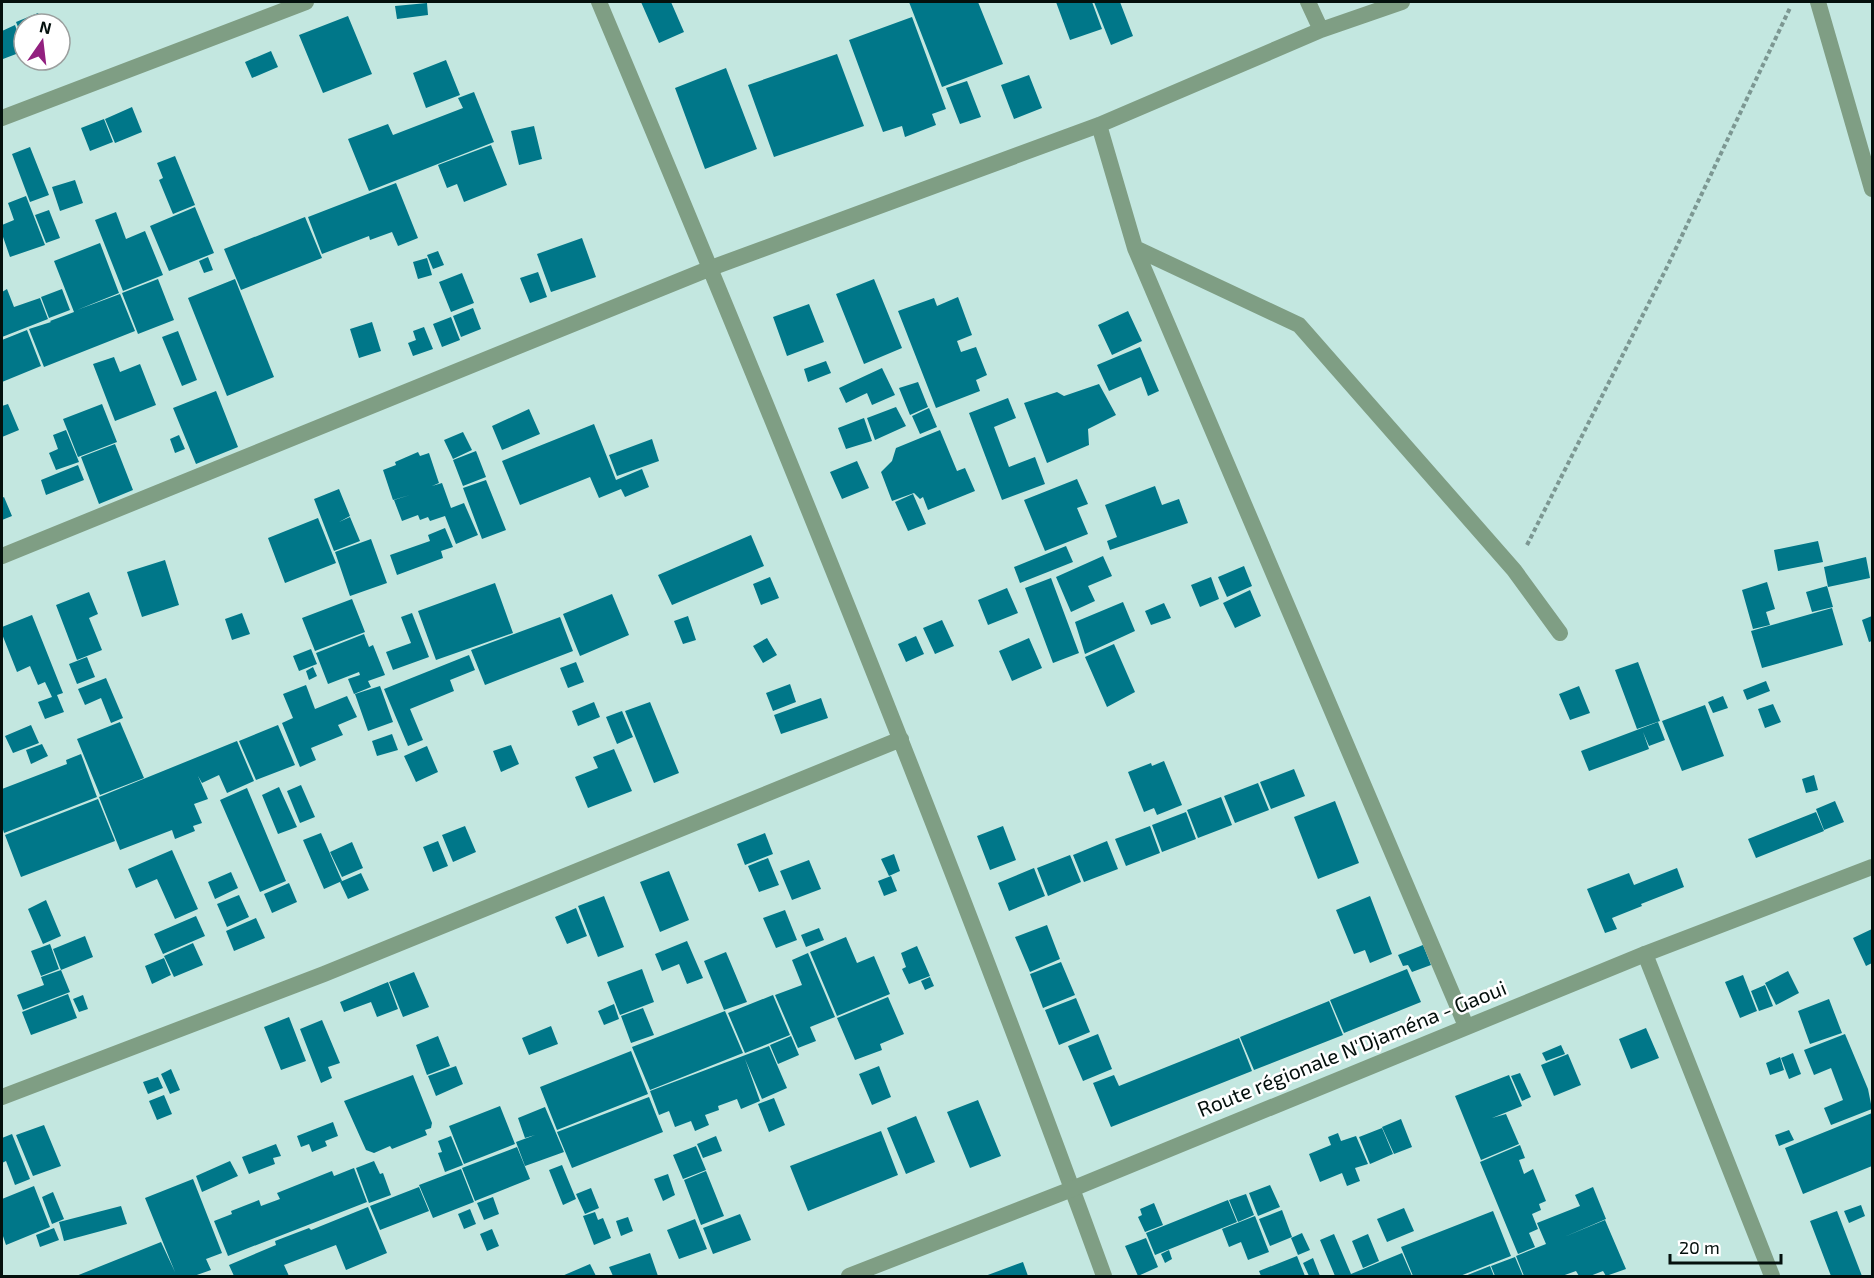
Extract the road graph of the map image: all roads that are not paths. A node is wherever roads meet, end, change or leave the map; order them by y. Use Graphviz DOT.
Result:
graph roads {
  1 [pos="306,2"];
  2 [pos="599,2"];
  3 [pos="1308,2"];
  4 [pos="1402,2"];
  5 [pos="1818,2"];
  6 [pos="1321,30"];
  7 [pos="2,118"];
  8 [pos="1099,125"];
  9 [pos="1872,189"];
  10 [pos="1135,248"];
  11 [pos="711,268"];
  12 [pos="2,556"];
  13 [pos="1560,633"];
  14 [pos="901,739"];
  15 [pos="1872,867"];
  16 [pos="1645,954"];
  17 [pos="1466,1026"];
  18 [pos="2,1097"];
  19 [pos="1072,1189"];
  20 [pos="849,1276"];
  21 [pos="1104,1276"];
  22 [pos="1772,1276"];
  1 -- 7 [label="street"];
  2 -- 11 [label="street"];
  3 -- 6 [label="street"];
  4 -- 6 [label="street"];
  5 -- 9 [label="street"];
  6 -- 8 [label="street"];
  8 -- 10 [label="street"];
  8 -- 11 [label="street"];
  10 -- 13 [label="street"];
  10 -- 17 [label="street"];
  11 -- 12 [label="street"];
  11 -- 14 [label="street"];
  14 -- 18 [label="street"];
  14 -- 19 [label="street"];
  15 -- 16 [label="street, Route régionale N'Djaména - Gaoui"];
  16 -- 17 [label="street, Route régionale N'Djaména - Gaoui"];
  16 -- 22 [label="street"];
  17 -- 19 [label="street, Route régionale N'Djaména - Gaoui"];
  19 -- 20 [label="street, Route régionale N'Djaména - Gaoui"];
  19 -- 21 [label="street"];
}
